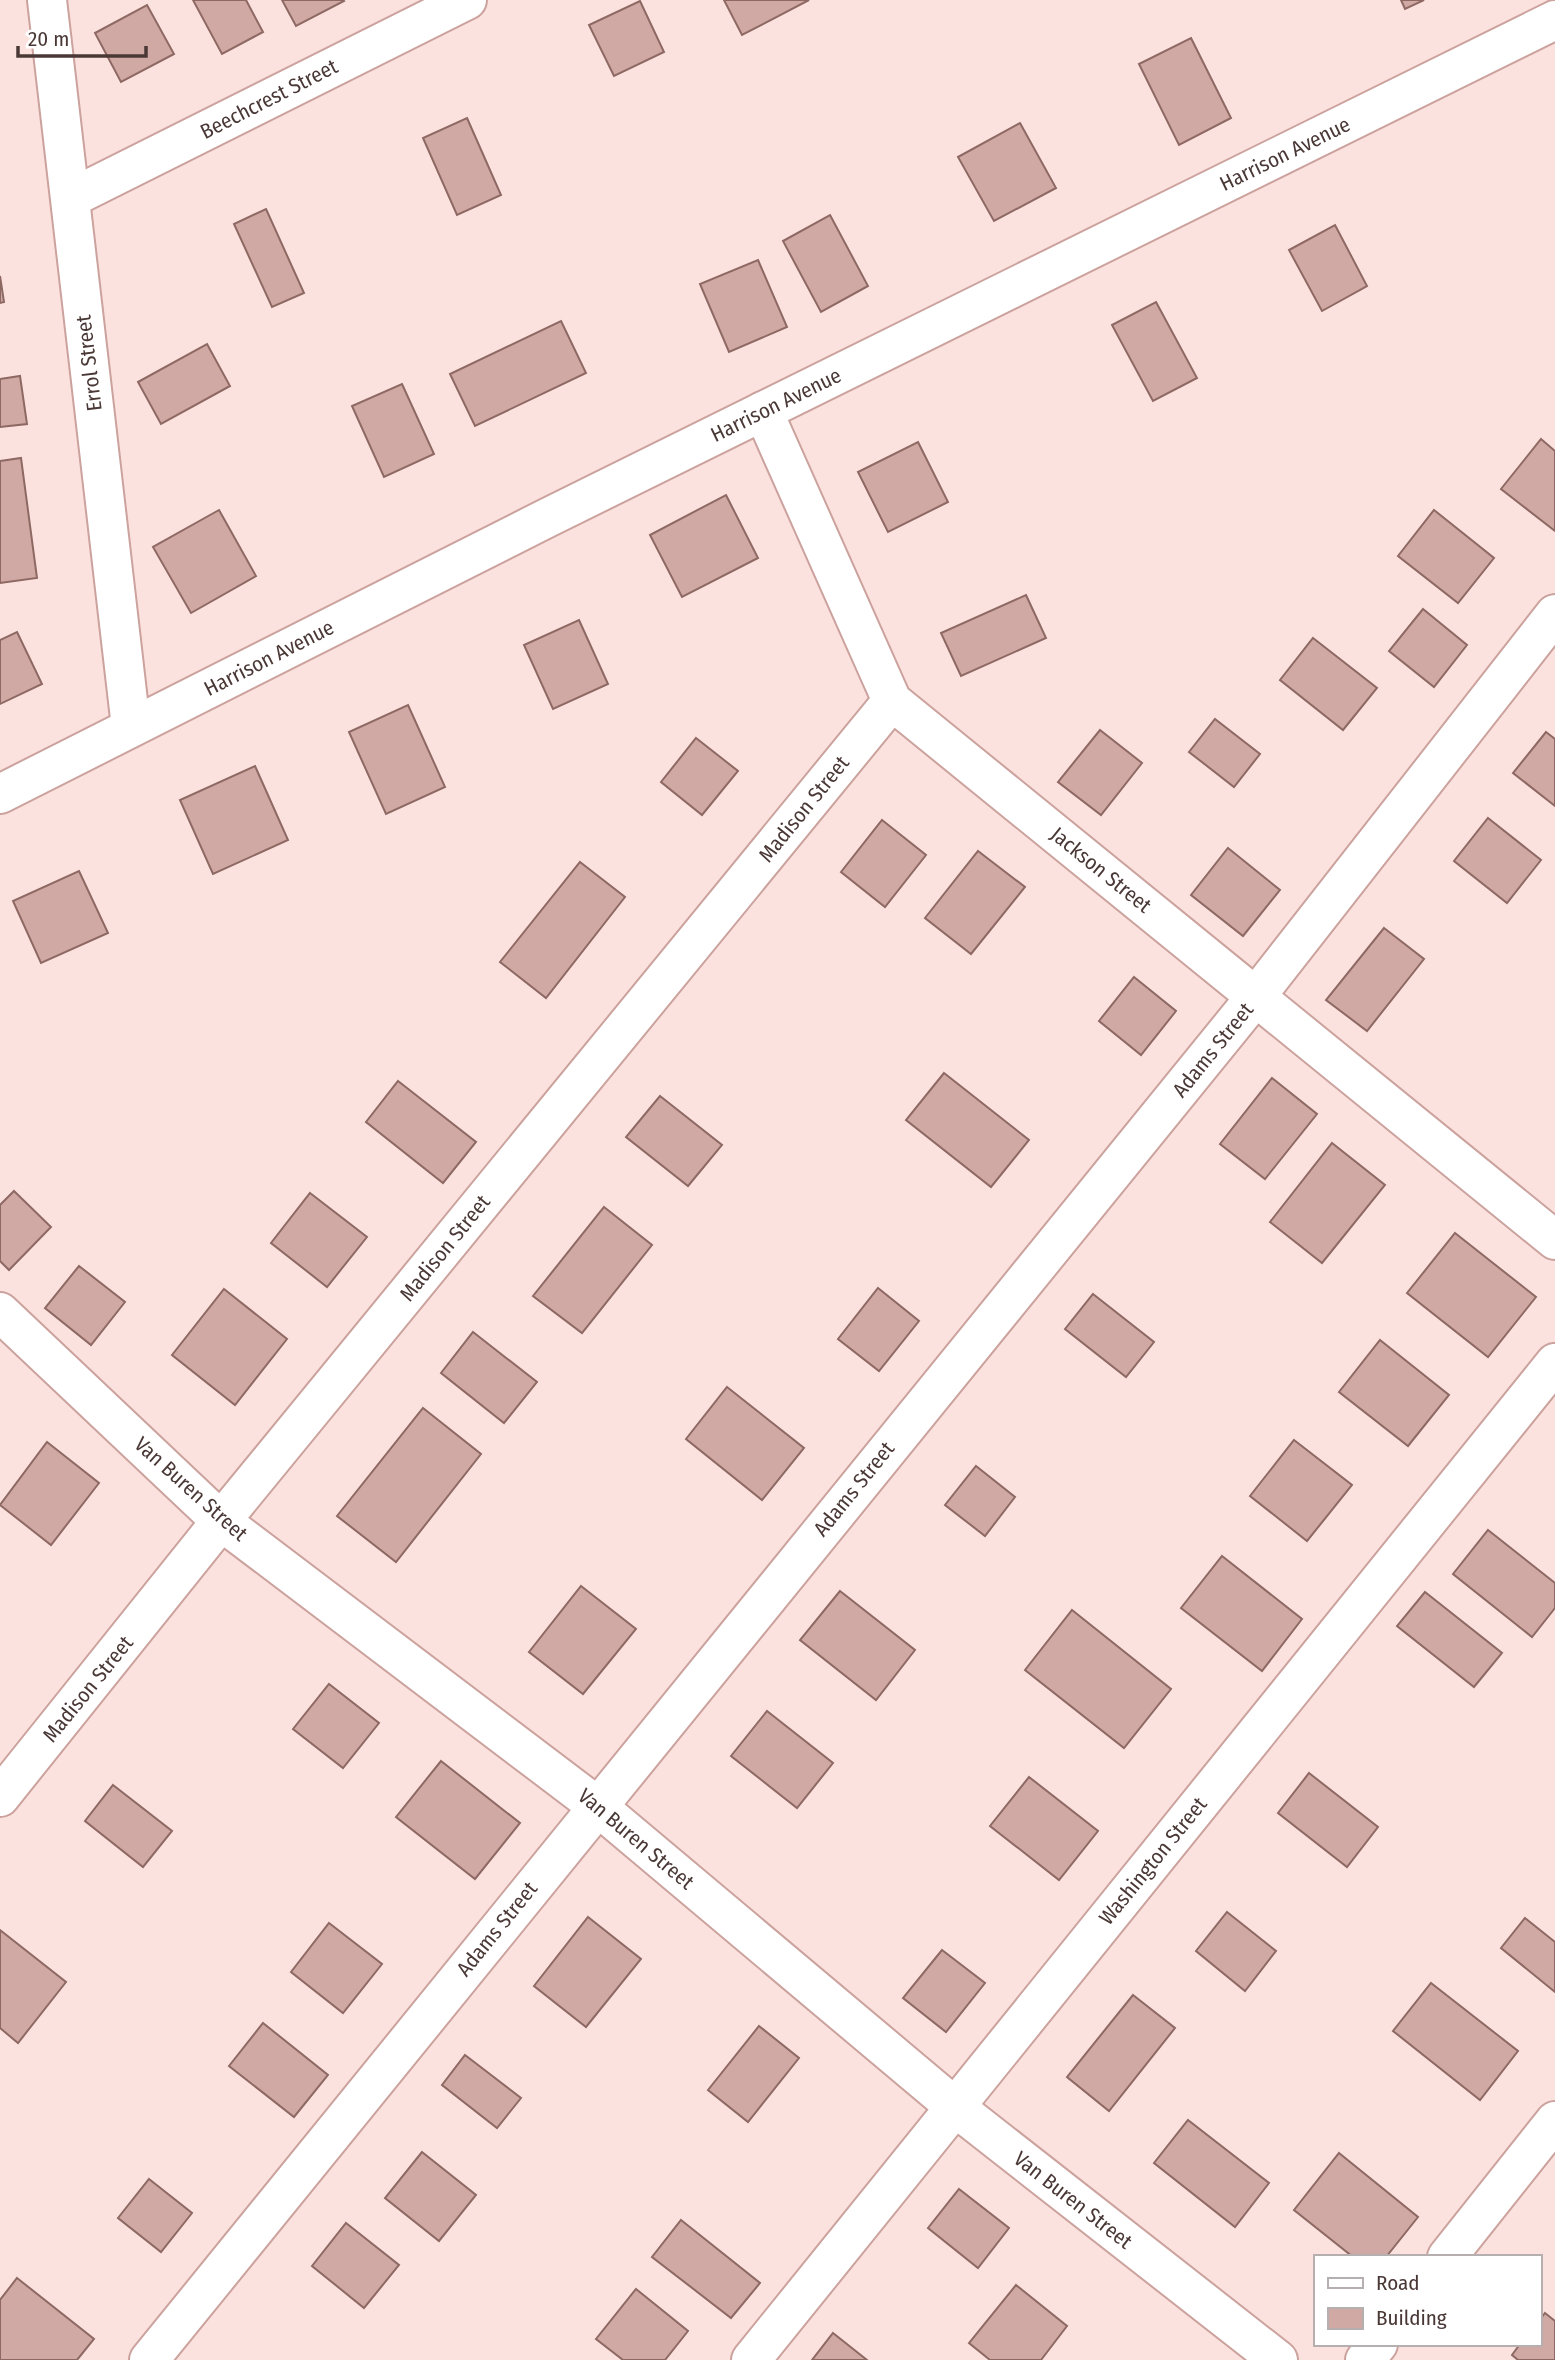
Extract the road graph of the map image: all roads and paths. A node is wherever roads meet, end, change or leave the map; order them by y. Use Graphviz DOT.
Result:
graph roads {
  1 [pos="47,0"];
  2 [pos="467,0"];
  3 [pos="1555,20"];
  4 [pos="71,198"];
  5 [pos="763,411"];
  6 [pos="1555,614"];
  7 [pos="892,701"];
  8 [pos="131,727"];
  9 [pos="0,794"];
  10 [pos="1257,995"];
  11 [pos="1555,1240"];
  12 [pos="0,1312"];
  13 [pos="1555,1363"];
  14 [pos="221,1521"];
  15 [pos="0,1797"];
  16 [pos="597,1806"];
  17 [pos="955,2107"];
  18 [pos="1555,2121"];
  19 [pos="1449,2255"];
  20 [pos="1376,2346"];
  21 [pos="149,2360"];
  22 [pos="751,2360"];
  23 [pos="1278,2360"];
  24 [pos="1365,2360"];
  1 -- 4 [label="street, Errol Street"];
  2 -- 4 [label="street, Beechcrest Street"];
  3 -- 5 [label="street, Harrison Avenue"];
  4 -- 8 [label="street, Errol Street"];
  5 -- 7 [label="street, Jackson Street"];
  5 -- 8 [label="street, Harrison Avenue"];
  6 -- 10 [label="street, Adams Street"];
  7 -- 10 [label="street, Jackson Street"];
  7 -- 14 [label="street, Madison Street"];
  8 -- 9 [label="street, Harrison Avenue"];
  10 -- 11 [label="street, Jackson Street"];
  10 -- 16 [label="street, Adams Street"];
  12 -- 14 [label="street, Van Buren Street"];
  13 -- 17 [label="street, Washington Street"];
  14 -- 15 [label="street, Madison Street"];
  14 -- 16 [label="street, Van Buren Street"];
  16 -- 17 [label="street, Van Buren Street"];
  16 -- 21 [label="street, Adams Street"];
  17 -- 22 [label="street, Washington Street"];
  17 -- 23 [label="street, Van Buren Street"];
  18 -- 19 [label="street"];
  20 -- 24 [label="street"];
}
